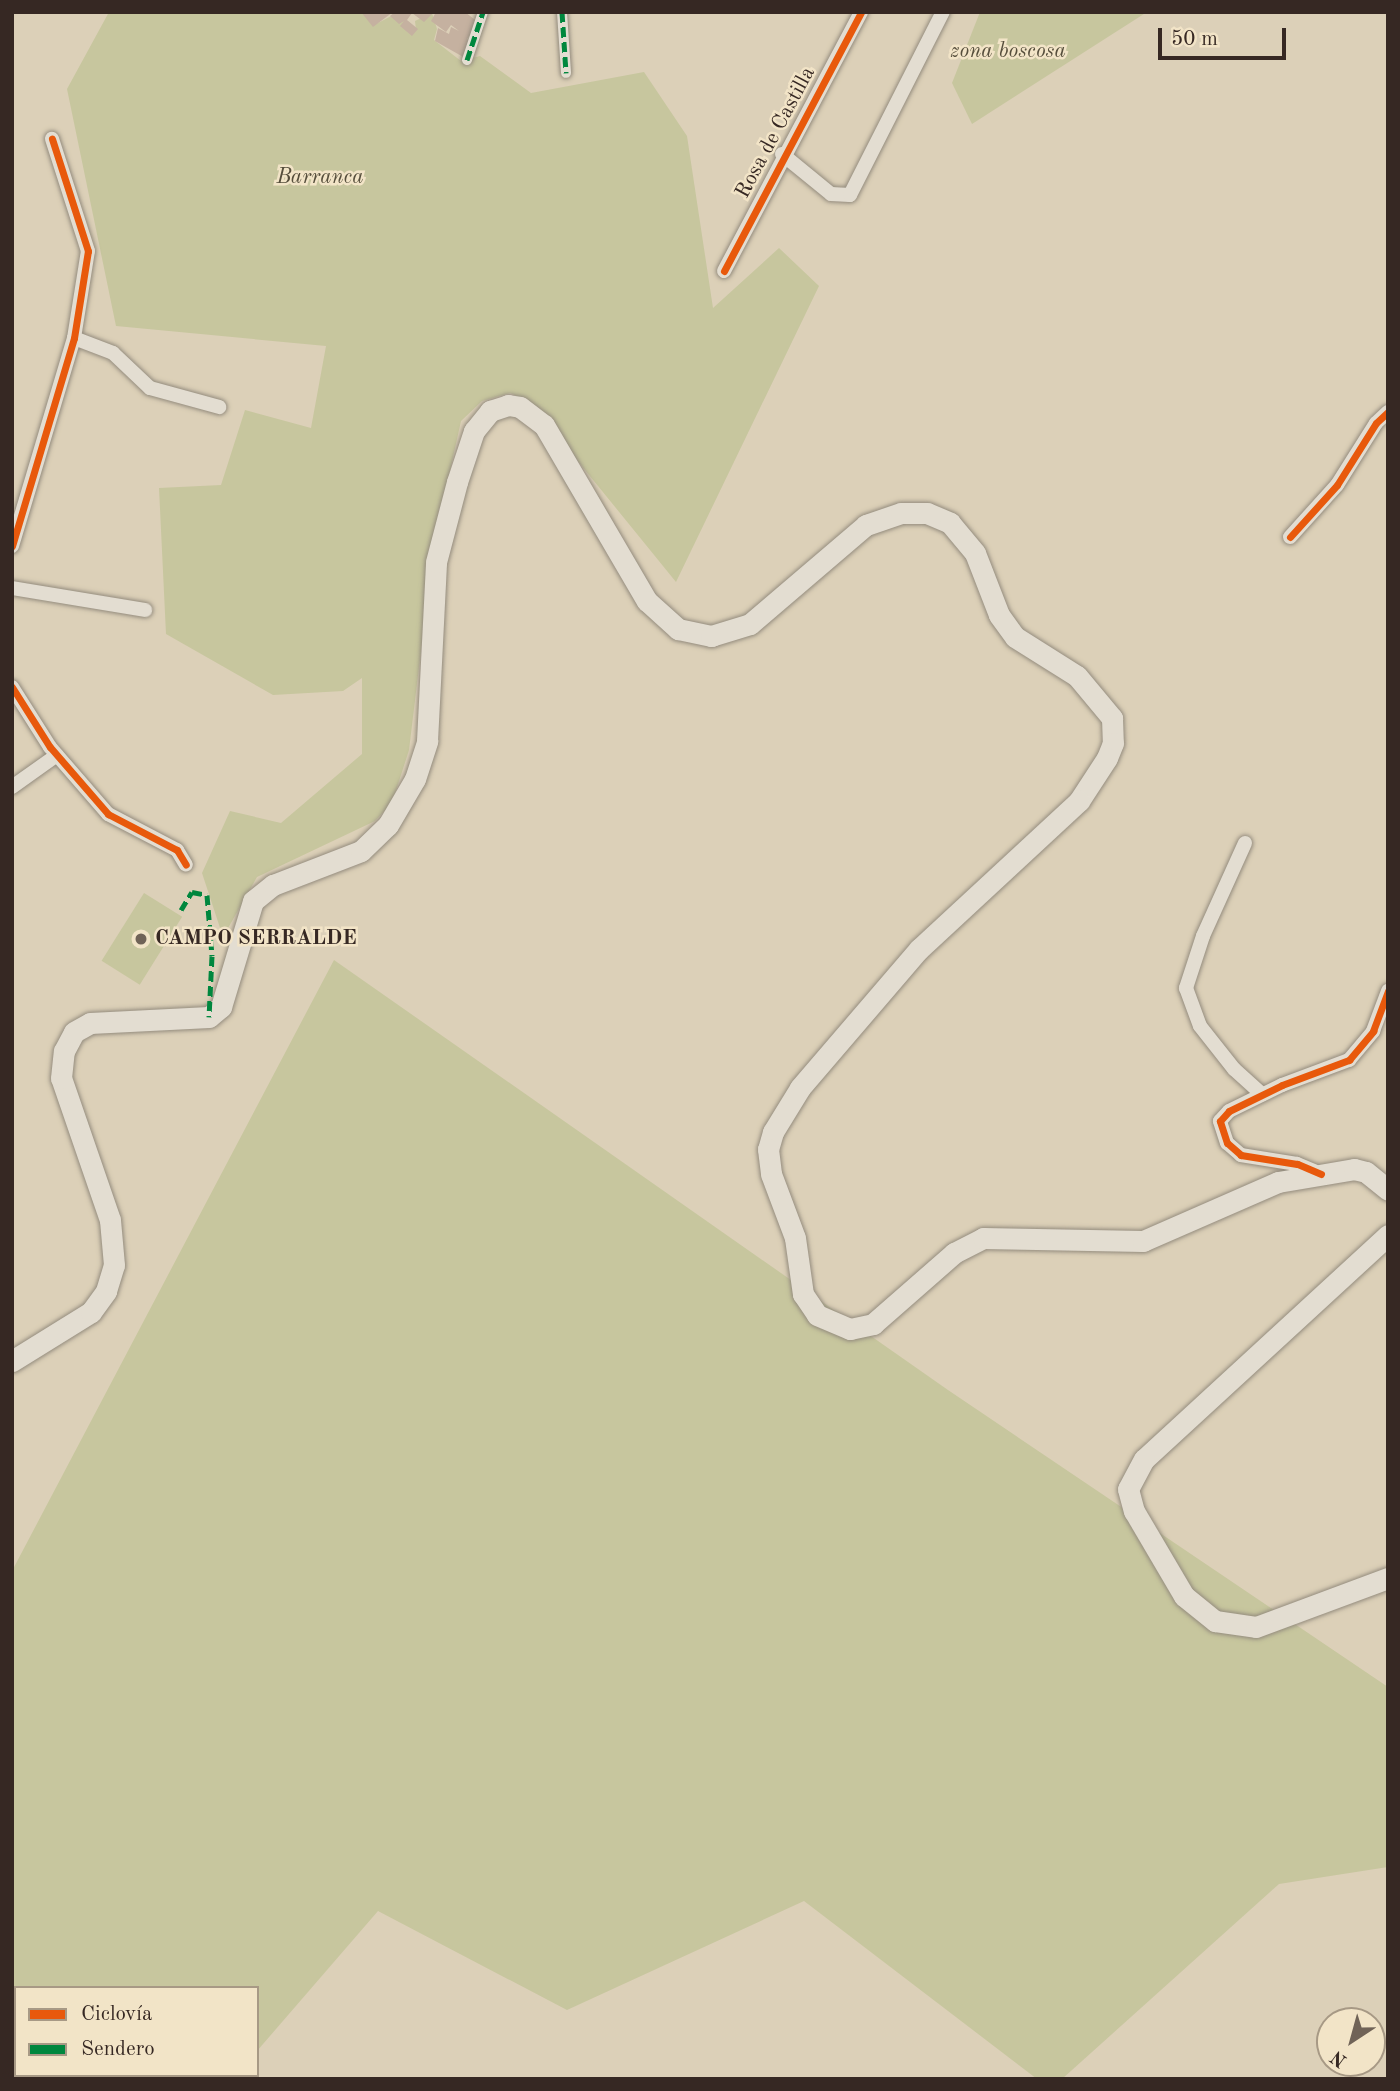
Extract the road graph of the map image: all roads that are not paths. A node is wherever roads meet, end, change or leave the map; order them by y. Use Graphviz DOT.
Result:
graph roads {
  1 [pos="482,12"];
  2 [pos="562,12"];
  3 [pos="862,12"];
  4 [pos="943,12"];
  5 [pos="467,60"];
  6 [pos="566,73"];
  7 [pos="52,139"];
  8 [pos="782,154"];
  9 [pos="724,271"];
  10 [pos="74,338"];
  11 [pos="219,407"];
  12 [pos="1388,412"];
  13 [pos="1290,537"];
  14 [pos="12,546"];
  15 [pos="12,588"];
  16 [pos="145,610"];
  17 [pos="12,687"];
  18 [pos="57,755"];
  19 [pos="12,787"];
  20 [pos="1245,843"];
  21 [pos="186,865"];
  22 [pos="1388,990"];
  23 [pos="1262,1094"];
  24 [pos="1321,1174"];
  25 [pos="1388,1190"];
  26 [pos="1388,1235"];
  27 [pos="12,1361"];
  28 [pos="1388,1578"];
  1 -- 5 [label="street"];
  2 -- 6 [label="street"];
  3 -- 8 [label="street, Rosa de Castilla"];
  4 -- 8 [label="street, Rosa de Castilla"];
  7 -- 10 [label="street"];
  8 -- 9 [label="street, Rosa de Castilla"];
  10 -- 11 [label="street"];
  10 -- 14 [label="street"];
  12 -- 13 [label="street"];
  15 -- 16 [label="street"];
  17 -- 18 [label="street"];
  18 -- 19 [label="street"];
  18 -- 21 [label="street"];
  20 -- 23 [label="street"];
  22 -- 23 [label="street"];
  23 -- 24 [label="street"];
  24 -- 25 [label="main road"];
  24 -- 27 [label="main road"];
  26 -- 28 [label="main road"];
}
